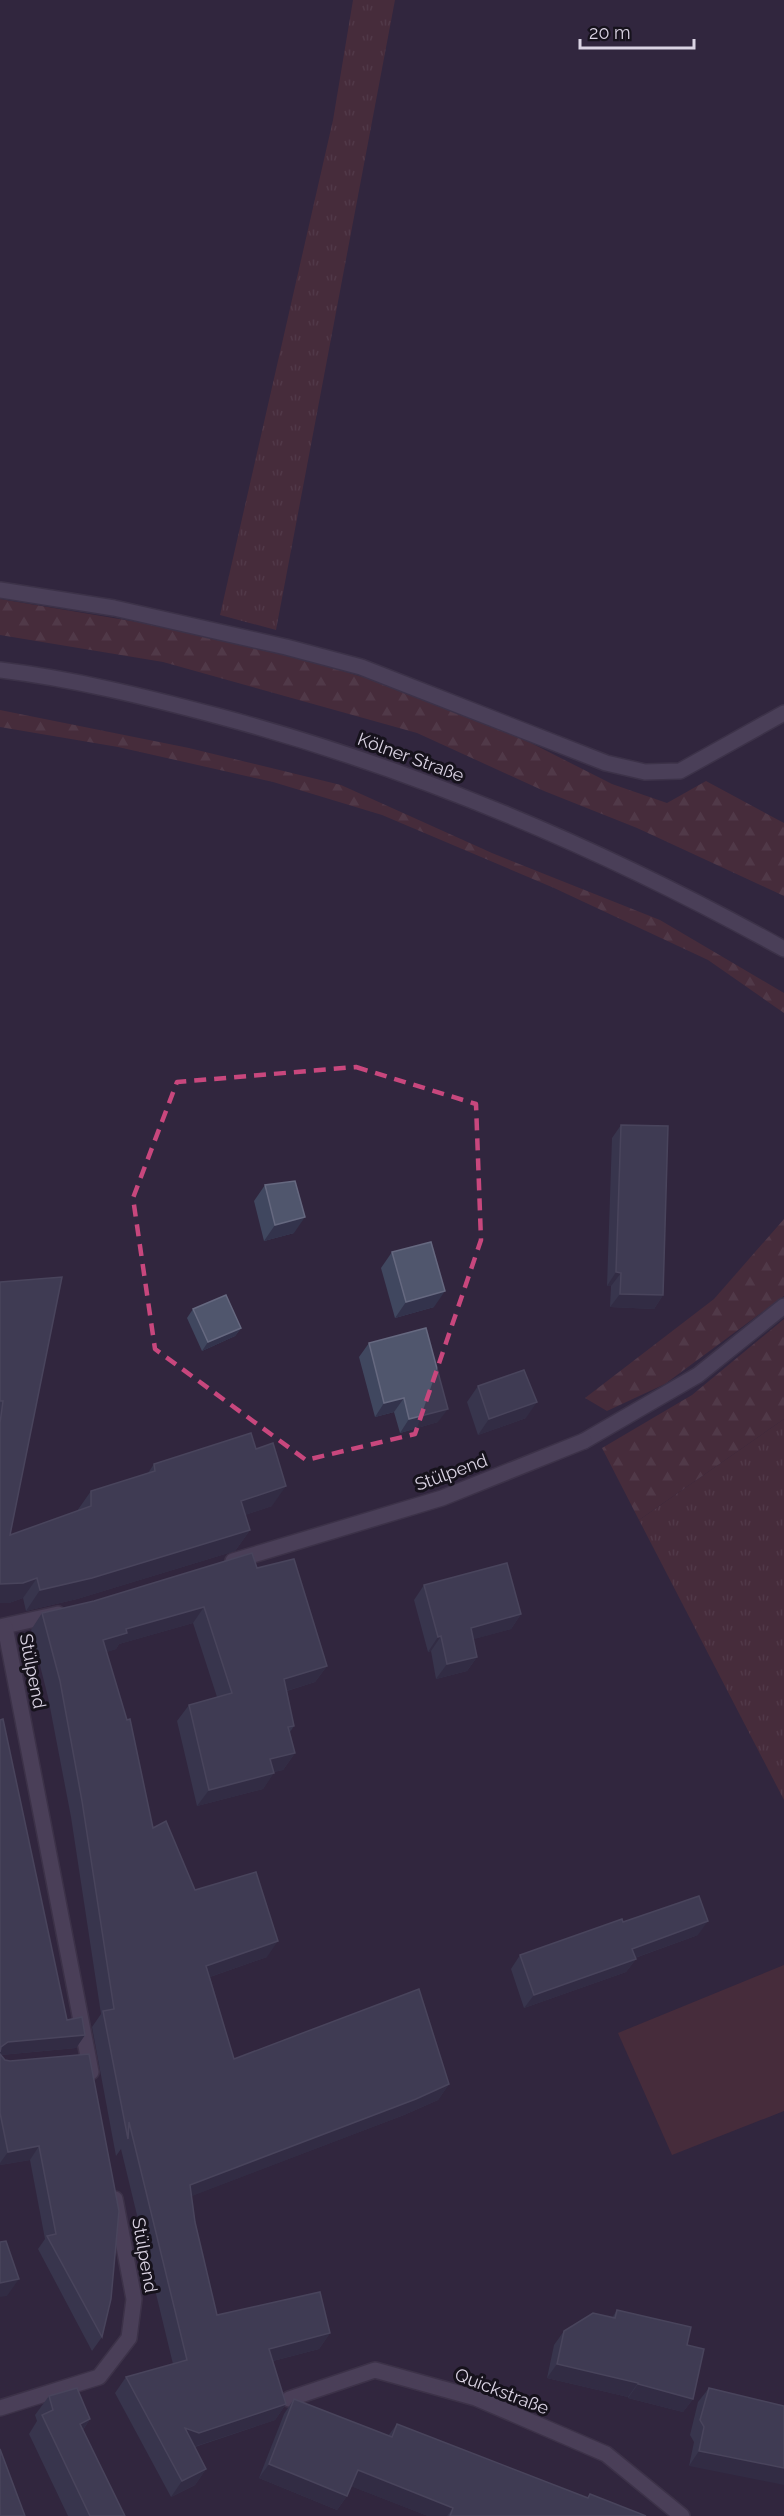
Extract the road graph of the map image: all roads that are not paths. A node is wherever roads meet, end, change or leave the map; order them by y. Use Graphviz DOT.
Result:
graph roads {
  1 [pos="0,590"];
  2 [pos="0,670"];
  3 [pos="784,713"];
  4 [pos="784,949"];
  5 [pos="784,1306"];
  6 [pos="222,1564"];
  7 [pos="69,1611"];
  8 [pos="2,1628"];
  9 [pos="94,2092"];
  10 [pos="112,2184"];
  11 [pos="289,2399"];
  12 [pos="0,2408"];
  13 [pos="682,2516"];
  1 -- 3 [label="street"];
  2 -- 4 [label="street, Kölner Straße"];
  5 -- 6 [label="street, Stülpend"];
  7 -- 8 [label="street, Stülpend"];
  8 -- 9 [label="street, Stülpend"];
  10 -- 12 [label="street, Stülpend"];
  11 -- 13 [label="street, Quickstraße"];
}
